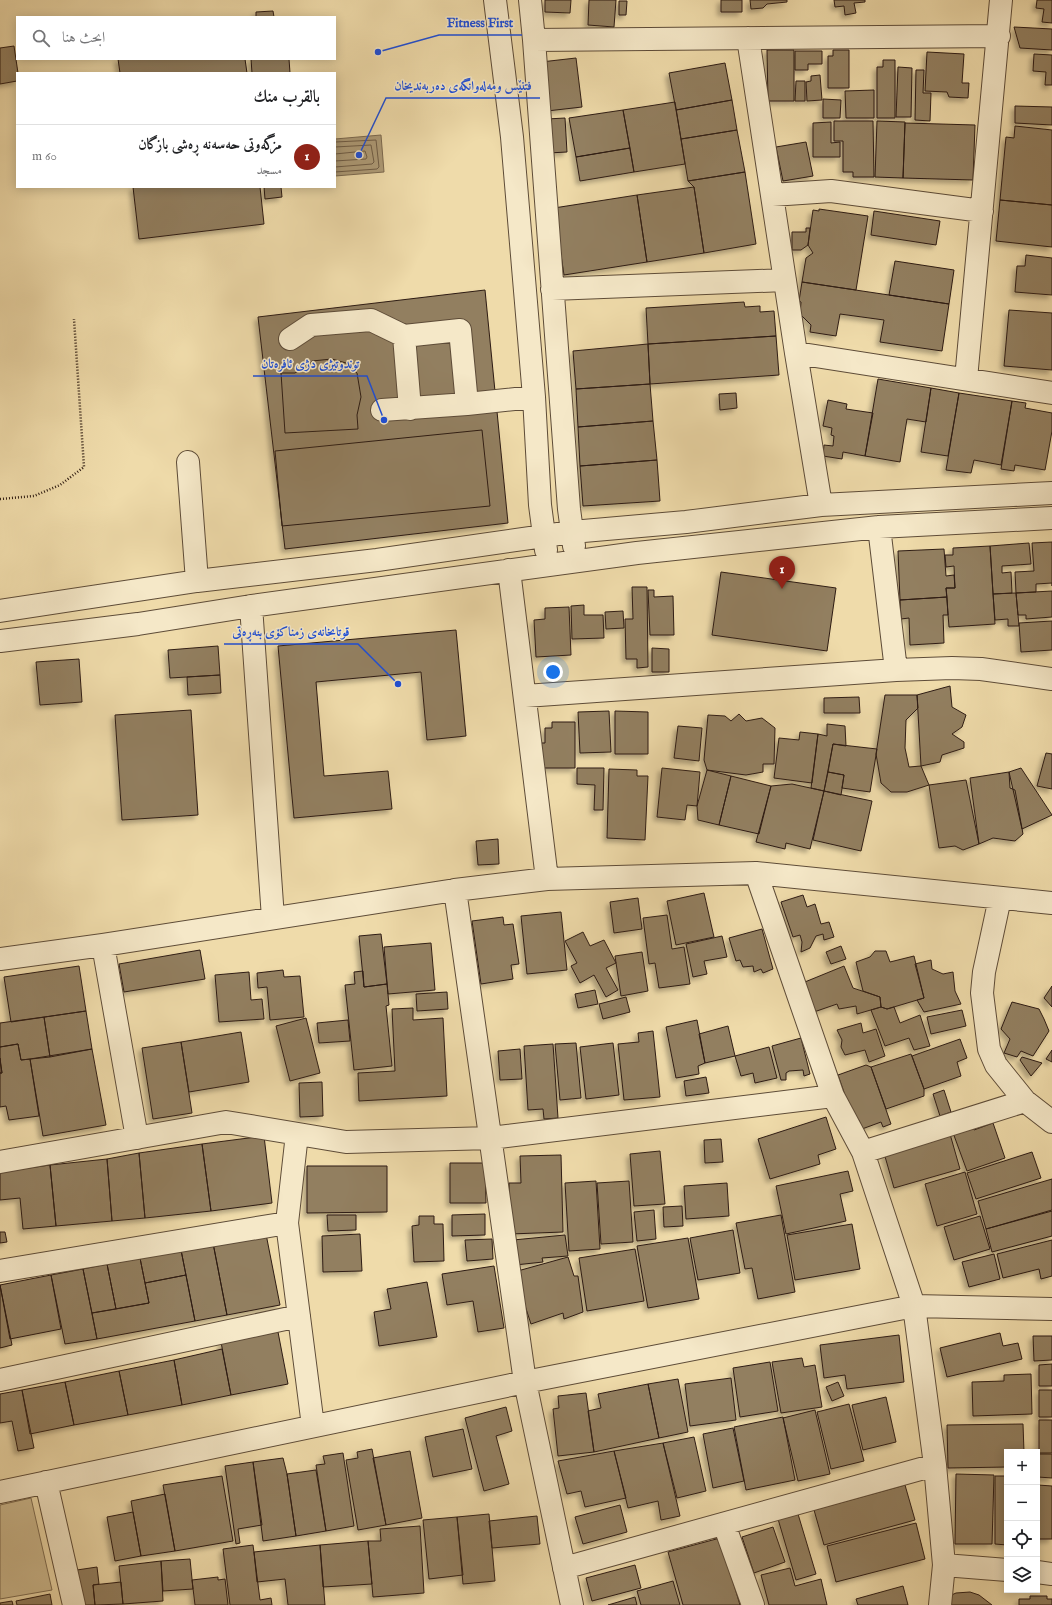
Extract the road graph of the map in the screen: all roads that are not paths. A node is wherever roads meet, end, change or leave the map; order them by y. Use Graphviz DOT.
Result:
graph roads {
  1 [pos="495,0"];
  2 [pos="530,0"];
  3 [pos="1001,0"];
  4 [pos="998,36"];
  5 [pos="748,38"];
  6 [pos="534,40"];
  7 [pos="772,195"];
  8 [pos="982,211"];
  9 [pos="785,280"];
  10 [pos="552,289"];
  11 [pos="404,336"];
  12 [pos="290,339"];
  13 [pos="796,353"];
  14 [pos="966,379"];
  15 [pos="1052,393"];
  16 [pos="534,396"];
  17 [pos="467,404"];
  18 [pos="410,409"];
  19 [pos="382,410"];
  20 [pos="188,462"];
  21 [pos="1052,493"];
  22 [pos="822,505"];
  23 [pos="1052,518"];
  24 [pos="879,527"];
  25 [pos="572,532"];
  26 [pos="544,537"];
  27 [pos="575,561"];
  28 [pos="548,564"];
  29 [pos="509,570"];
  30 [pos="197,581"];
  31 [pos="133,592"];
  32 [pos="251,606"];
  33 [pos="0,611"];
  34 [pos="138,624"];
  35 [pos="0,641"];
  36 [pos="896,670"];
  37 [pos="1052,679"];
  38 [pos="525,696"];
  39 [pos="756,873"];
  40 [pos="547,879"];
  41 [pos="455,890"];
  42 [pos="1000,898"];
  43 [pos="1052,903"];
  44 [pos="273,918"];
  45 [pos="103,945"];
  46 [pos="0,959"];
  47 [pos="833,1096"];
  48 [pos="1025,1101"];
  49 [pos="1052,1122"];
  50 [pos="297,1134"];
  51 [pos="137,1138"];
  52 [pos="491,1138"];
  53 [pos="862,1152"];
  54 [pos="0,1162"];
  55 [pos="287,1223"];
  56 [pos="0,1271"];
  57 [pos="914,1306"];
  58 [pos="1052,1309"];
  59 [pos="299,1316"];
  60 [pos="0,1380"];
  61 [pos="526,1382"];
  62 [pos="313,1426"];
  63 [pos="935,1464"];
  64 [pos="46,1482"];
  65 [pos="0,1492"];
  66 [pos="724,1524"];
  67 [pos="944,1565"];
  68 [pos="564,1568"];
  69 [pos="1004,1570"];
  70 [pos="1040,1572"];
  71 [pos="1052,1574"];
  72 [pos="74,1605"];
  73 [pos="572,1605"];
  74 [pos="753,1605"];
  75 [pos="940,1605"];
  1 -- 16 [label="street"];
  2 -- 6 [label="street"];
  3 -- 4 [label="street"];
  4 -- 5 [label="street"];
  4 -- 8 [label="street"];
  5 -- 6 [label="street"];
  5 -- 7 [label="street"];
  6 -- 10 [label="street"];
  7 -- 8 [label="street"];
  7 -- 9 [label="street"];
  8 -- 14 [label="street"];
  9 -- 10 [label="street"];
  9 -- 13 [label="street"];
  10 -- 25 [label="street"];
  11 -- 12 [label="street"];
  11 -- 17 [label="street"];
  11 -- 18 [label="street"];
  13 -- 14 [label="street"];
  13 -- 22 [label="street"];
  14 -- 15 [label="street"];
  16 -- 17 [label="street"];
  16 -- 26 [label="street"];
  17 -- 18 [label="street"];
  18 -- 19 [label="street"];
  20 -- 30 [label="street"];
  21 -- 22 [label="street"];
  22 -- 25 [label="street"];
  23 -- 24 [label="street"];
  24 -- 27 [label="street"];
  24 -- 36 [label="street"];
  25 -- 26 [label="street"];
  25 -- 27 [label="street"];
  26 -- 28 [label="street"];
  26 -- 30 [label="street"];
  27 -- 28 [label="street"];
  28 -- 29 [label="street"];
  29 -- 32 [label="street"];
  29 -- 38 [label="street"];
  30 -- 31 [label="street"];
  31 -- 33 [label="street"];
  31 -- 34 [label="street"];
  32 -- 34 [label="street"];
  32 -- 44 [label="street"];
  34 -- 35 [label="street"];
  36 -- 37 [label="street"];
  36 -- 38 [label="street"];
  38 -- 40 [label="street"];
  39 -- 40 [label="street"];
  39 -- 42 [label="street"];
  39 -- 47 [label="street"];
  40 -- 41 [label="street"];
  41 -- 44 [label="street"];
  41 -- 52 [label="street"];
  42 -- 43 [label="street"];
  42 -- 48 [label="street"];
  44 -- 45 [label="street"];
  45 -- 46 [label="street"];
  45 -- 51 [label="street"];
  47 -- 52 [label="street"];
  47 -- 53 [label="street"];
  48 -- 49 [label="street"];
  48 -- 53 [label="street"];
  50 -- 51 [label="street"];
  50 -- 52 [label="street"];
  50 -- 55 [label="street"];
  51 -- 54 [label="street"];
  52 -- 61 [label="street"];
  53 -- 57 [label="street"];
  55 -- 56 [label="street"];
  55 -- 59 [label="street"];
  57 -- 58 [label="street"];
  57 -- 61 [label="street"];
  57 -- 63 [label="street"];
  59 -- 60 [label="street"];
  59 -- 62 [label="street"];
  61 -- 62 [label="street"];
  61 -- 68 [label="street"];
  62 -- 64 [label="street"];
  63 -- 66 [label="street"];
  63 -- 67 [label="street"];
  64 -- 65 [label="street"];
  64 -- 72 [label="street"];
  66 -- 68 [label="street"];
  66 -- 74 [label="street"];
  67 -- 69 [label="street"];
  67 -- 75 [label="street"];
  68 -- 73 [label="street"];
  70 -- 71 [label="street"];
}
